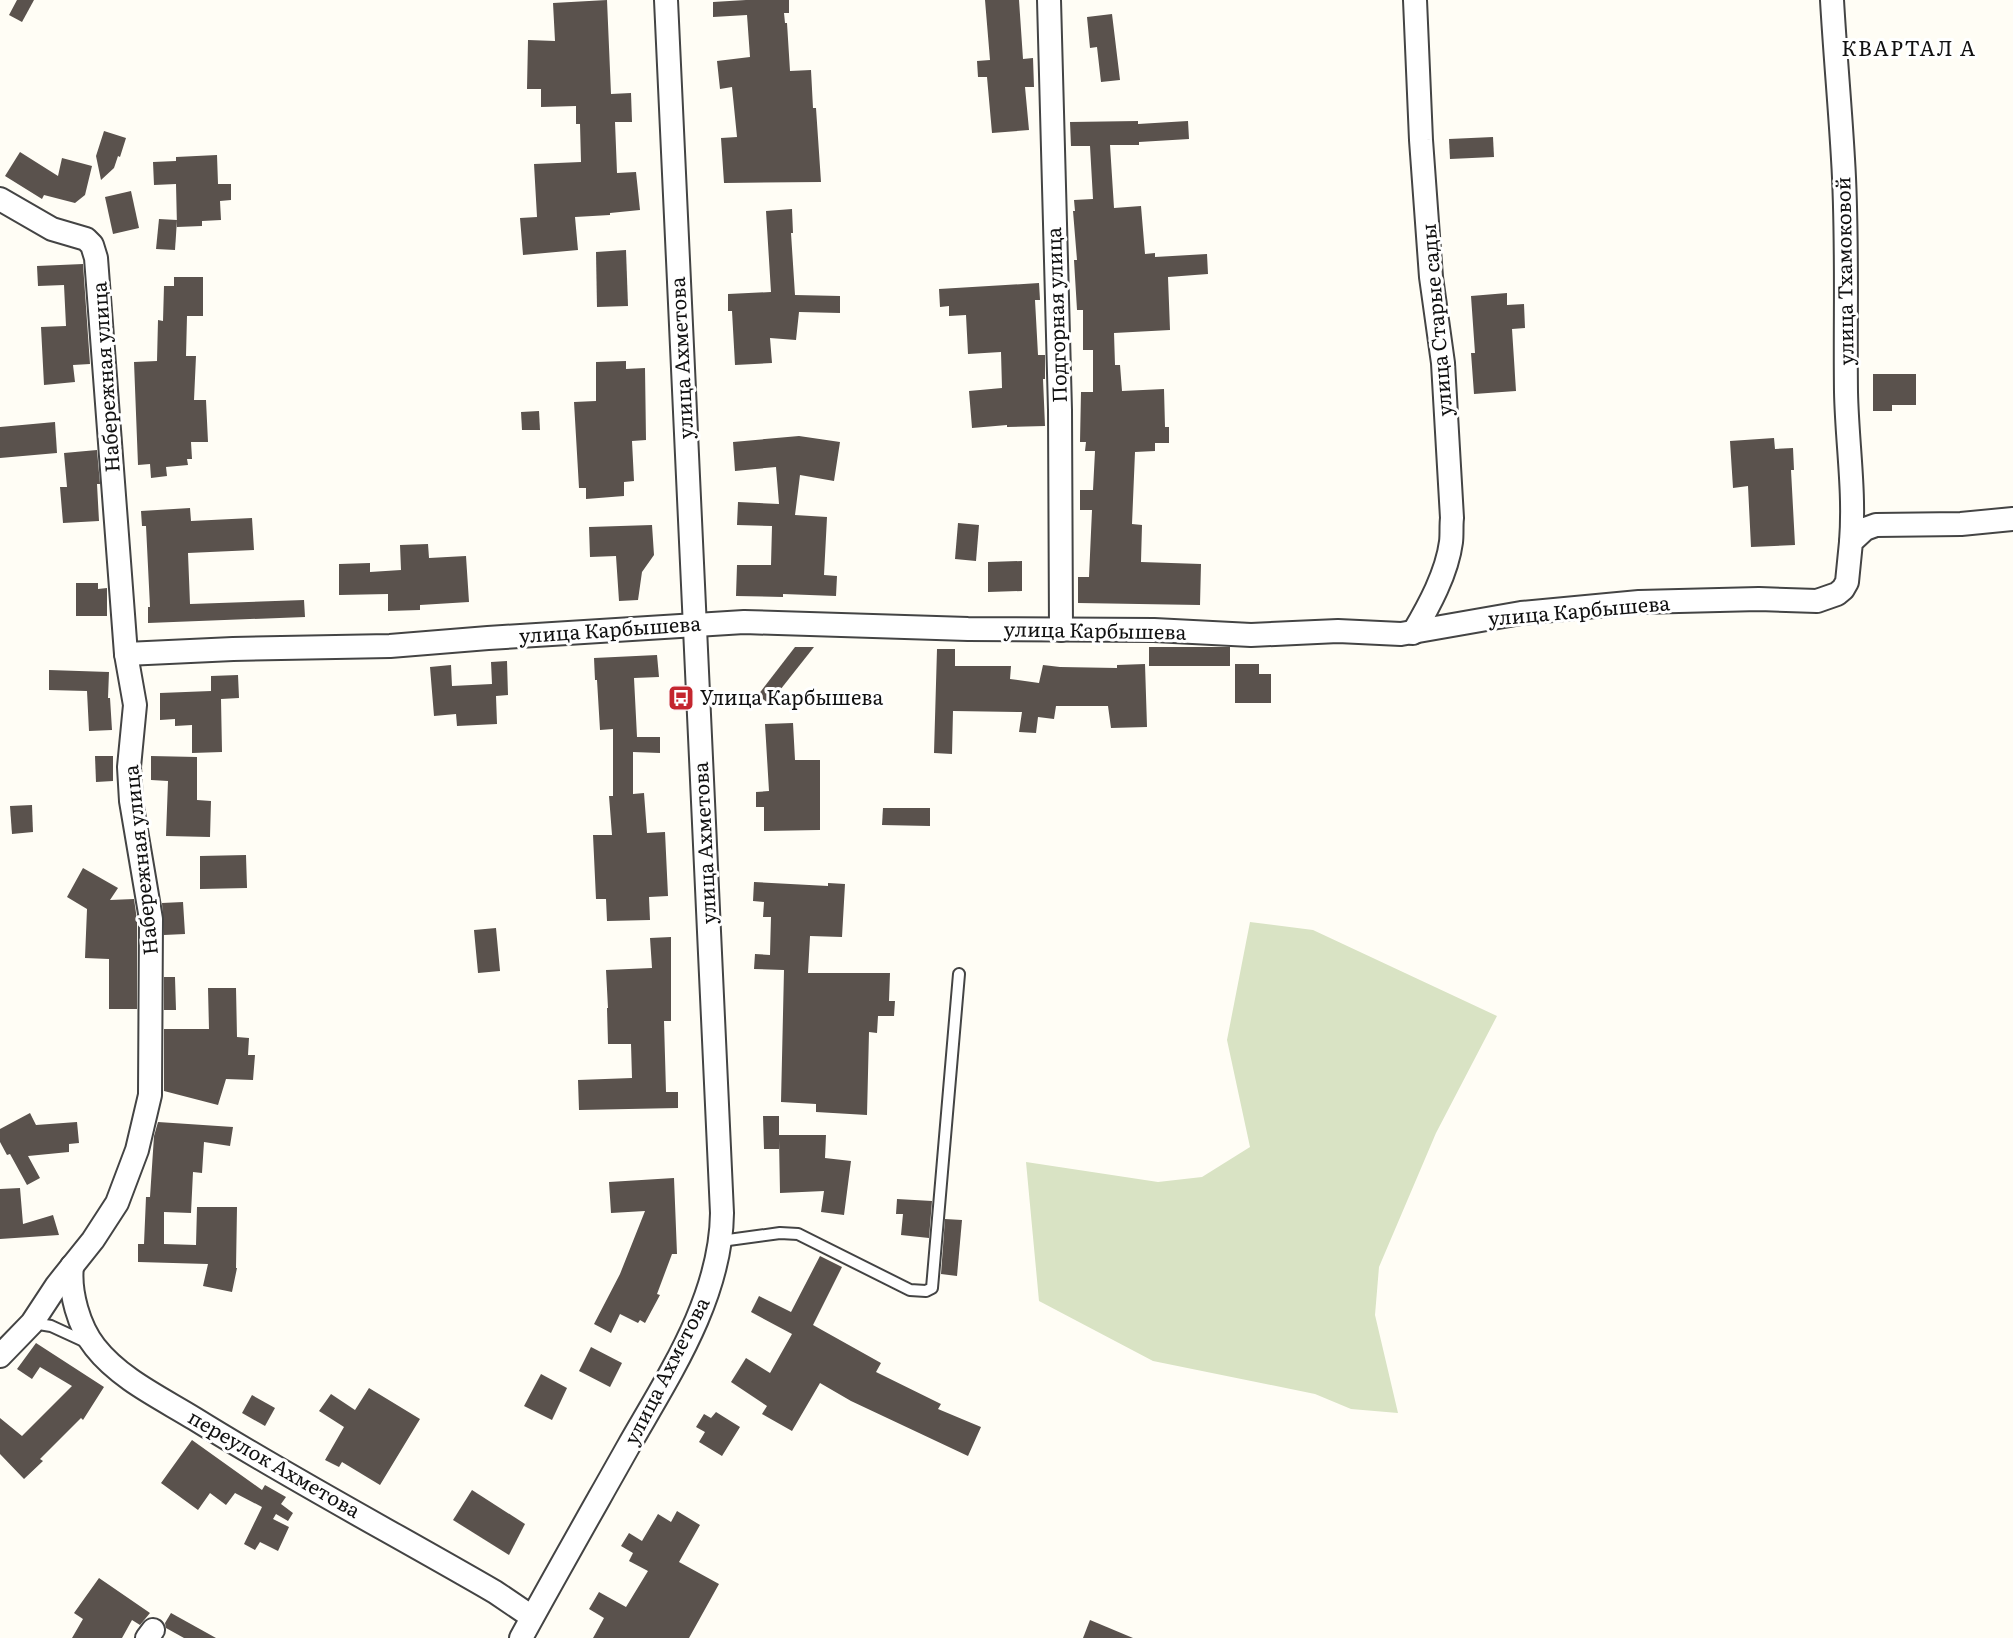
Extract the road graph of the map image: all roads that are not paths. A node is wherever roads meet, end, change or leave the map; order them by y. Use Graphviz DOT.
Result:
graph roads {
  1 [pos="666,0"];
  2 [pos="1049,0"];
  3 [pos="1416,0"];
  4 [pos="1832,0"];
  5 [pos="0,199"];
  6 [pos="2013,519"];
  7 [pos="1851,542"];
  8 [pos="694,624"];
  9 [pos="1061,630"];
  10 [pos="1413,633"];
  11 [pos="126,654"];
  12 [pos="959,974"];
  13 [pos="721,1241"];
  14 [pos="72,1266"];
  15 [pos="32,1323"];
  16 [pos="94,1346"];
  17 [pos="0,1356"];
  18 [pos="532,1617"];
  19 [pos="520,1638"];
  1 -- 8 [label="street, улица Ахметова"];
  2 -- 9 [label="street, Подгорная улица"];
  3 -- 10 [label="street, улица Старые сады"];
  4 -- 7 [label="street, улица Тхамоковой"];
  5 -- 11 [label="street, Набережная улица"];
  6 -- 7 [label="street"];
  7 -- 10 [label="street, улица Карбышева"];
  8 -- 9 [label="street, улица Карбышева"];
  8 -- 11 [label="street, улица Карбышева"];
  8 -- 13 [label="street, улица Ахметова"];
  9 -- 10 [label="street, улица Карбышева"];
  11 -- 14 [label="street, Набережная улица"];
  12 -- 13 [label="lane"];
  13 -- 18 [label="street, улица Ахметова"];
  14 -- 15 [label="street, Набережная улица"];
  14 -- 16 [label="street, переулок Ахметова"];
  15 -- 16 [label="lane"];
  15 -- 17 [label="street, Набережная улица"];
  16 -- 18 [label="street, переулок Ахметова"];
  18 -- 19 [label="street, улица Ахметова"];
}
